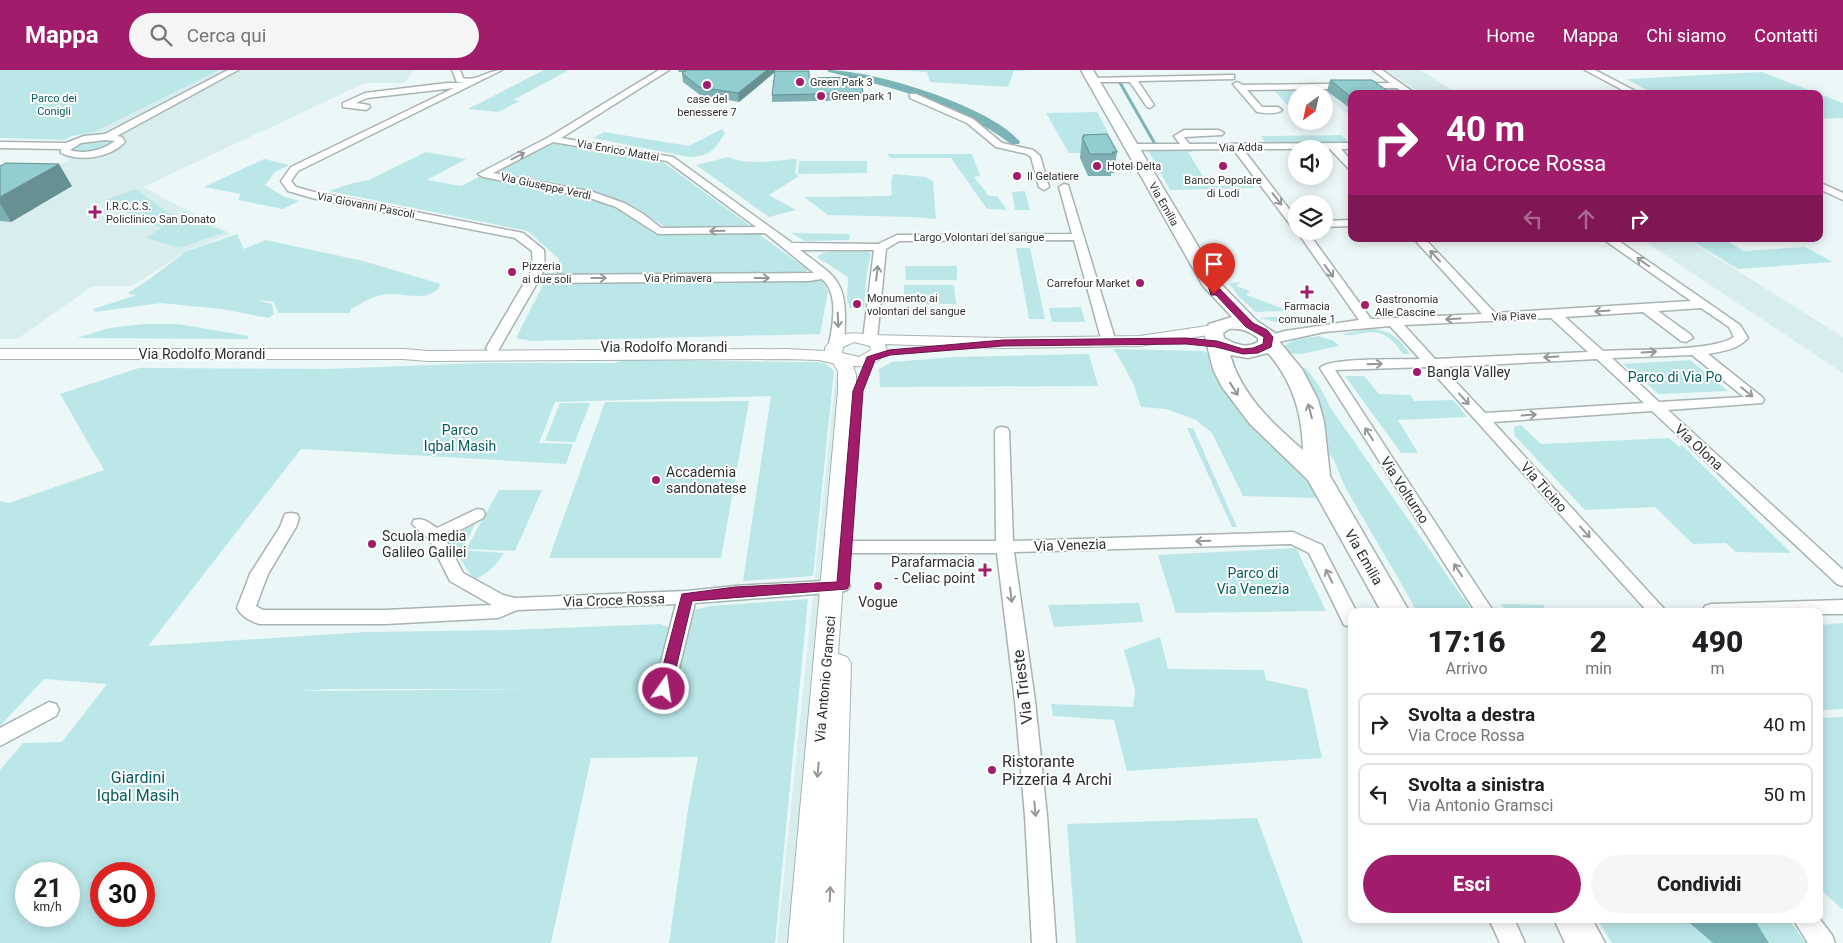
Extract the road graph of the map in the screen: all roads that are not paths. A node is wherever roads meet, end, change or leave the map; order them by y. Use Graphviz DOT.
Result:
graph roads {
  1 [pos="234,70"];
  2 [pos="456,70"];
  3 [pos="498,70"];
  4 [pos="666,70"];
  5 [pos="1224,70"];
  6 [pos="1377,70"];
  7 [pos="1589,70"];
  8 [pos="1090,75"];
  9 [pos="1133,76"];
  10 [pos="1231,77"];
  11 [pos="467,85"];
  12 [pos="1399,85"];
  13 [pos="1241,88"];
  14 [pos="1406,90"];
  15 [pos="1628,90"];
  16 [pos="913,96"];
  17 [pos="1150,106"];
  18 [pos="366,107"];
  19 [pos="1278,110"];
  20 [pos="1219,133"];
  21 [pos="111,137"];
  22 [pos="552,139"];
  23 [pos="0,145"];
  24 [pos="67,146"];
  25 [pos="1288,146"];
  26 [pos="1333,146"];
  27 [pos="1348,146"];
  28 [pos="1130,147"];
  29 [pos="1236,147"];
  30 [pos="1187,148"];
  31 [pos="1348,163"];
  32 [pos="1044,187"];
  33 [pos="1064,187"];
  34 [pos="1823,187"];
  35 [pos="1843,197"];
  36 [pos="1288,215"];
  37 [pos="1073,216"];
  38 [pos="1348,223"];
  39 [pos="1333,224"];
  40 [pos="766,230"];
  41 [pos="1079,237"];
  42 [pos="1307,240"];
  43 [pos="1422,242"];
  44 [pos="1613,242"];
  45 [pos="788,246"];
  46 [pos="811,246"];
  47 [pos="880,247"];
  48 [pos="801,256"];
  49 [pos="824,275"];
  50 [pos="533,279"];
  51 [pos="1212,286"];
  52 [pos="1703,304"];
  53 [pos="1646,308"];
  54 [pos="1554,314"];
  55 [pos="1492,317"];
  56 [pos="1394,322"];
  57 [pos="1367,323"];
  58 [pos="1252,326"];
  59 [pos="1324,328"];
  60 [pos="1217,338"];
  61 [pos="1686,338"];
  62 [pos="1269,341"];
  63 [pos="1109,342"];
  64 [pos="493,348"];
  65 [pos="1695,350"];
  66 [pos="837,351"];
  67 [pos="872,351"];
  68 [pos="0,354"];
  69 [pos="410,354"];
  70 [pos="663,354"];
  71 [pos="1600,355"];
  72 [pos="1431,363"];
  73 [pos="1655,407"];
  74 [pos="1481,418"];
  75 [pos="1002,431"];
  76 [pos="1318,476"];
  77 [pos="477,514"];
  78 [pos="291,518"];
  79 [pos="420,524"];
  80 [pos="436,536"];
  81 [pos="840,547"];
  82 [pos="1005,547"];
  83 [pos="1843,580"];
  84 [pos="838,587"];
  85 [pos="687,597"];
  86 [pos="515,604"];
  87 [pos="1843,607"];
  88 [pos="1393,608"];
  89 [pos="1482,608"];
  90 [pos="1653,608"];
  91 [pos="1810,608"];
  92 [pos="1348,614"];
  93 [pos="664,689"];
  94 [pos="49,710"];
  95 [pos="0,738"];
  96 [pos="1503,923"];
  97 [pos="1574,923"];
  98 [pos="1808,923"];
  99 [pos="803,943"];
  100 [pos="828,943"];
  101 [pos="1044,943"];
  102 [pos="1513,943"];
  103 [pos="1586,943"];
  104 [pos="1824,943"];
  1 -- 21 [label="street"];
  2 -- 11 [label="street"];
  3 -- 11 [label="street, Via Giovanni Pascoli"];
  4 -- 22 [label="street, Via Enrico Mattei"];
  5 -- 10 [label="street"];
  6 -- 12 [label="street"];
  7 -- 15 [label="street"];
  8 -- 9 [label="street"];
  8 -- 28 [label="main road, Via Emilia"];
  9 -- 10 [label="street"];
  9 -- 17 [label="street"];
  10 -- 13 [label="street"];
  11 -- 18 [label="street, Via Giovanni Pascoli"];
  11 -- 50 [label="street, Via Giovanni Pascoli"];
  12 -- 13 [label="street"];
  12 -- 14 [label="street"];
  13 -- 19 [label="street"];
  16 -- 32 [label="street"];
  20 -- 30 [label="street"];
  21 -- 24 [label="street"];
  21 -- 24 [label="street"];
  22 -- 40 [label="street, Via Enrico Mattei"];
  40 -- 22 [label="street, Via Giuseppe Verdi, one-way"];
  23 -- 24 [label="street"];
  25 -- 29 [label="street, Via Adda"];
  26 -- 27 [label="street, Via Adda"];
  26 -- 31 [label="street"];
  28 -- 30 [label="street, Via Adda"];
  28 -- 51 [label="main road, Via Emilia"];
  29 -- 30 [label="street, Via Adda"];
  29 -- 36 [label="street, one-way"];
  33 -- 37 [label="street"];
  34 -- 35 [label="street"];
  37 -- 41 [label="street"];
  38 -- 39 [label="street"];
  40 -- 45 [label="street, Via Enrico Mattei"];
  41 -- 47 [label="street, Largo Volontari del sangue"];
  41 -- 63 [label="street"];
  42 -- 57 [label="street, one-way"];
  55 -- 43 [label="street, one-way"];
  52 -- 44 [label="street, one-way"];
  45 -- 46 [label="street, Largo Volontari del sangue"];
  45 -- 48 [label="street"];
  46 -- 47 [label="street, Largo Volontari del sangue"];
  46 -- 48 [label="street"];
  67 -- 47 [label="street, one-way"];
  48 -- 49 [label="street"];
  50 -- 49 [label="street, Via Primavera, one-way"];
  49 -- 66 [label="street, one-way"];
  50 -- 64 [label="street, Via Giovanni Pascoli"];
  51 -- 58 [label="main road, Via Emilia"];
  51 -- 60 [label="main road, Via Emilia"];
  52 -- 53 [label="street, Via Piave"];
  52 -- 65 [label="street"];
  53 -- 54 [label="street, Via Piave, one-way"];
  53 -- 61 [label="street"];
  54 -- 55 [label="street, Via Piave"];
  54 -- 71 [label="street, Via Olona"];
  55 -- 56 [label="street, Via Piave, one-way"];
  56 -- 57 [label="street, Via Piave"];
  56 -- 72 [label="street, Via Ticino"];
  57 -- 59 [label="street, Via Piave"];
  58 -- 59 [label="street, Via Piave"];
  58 -- 60 [label="main road"];
  58 -- 62 [label="main road, Via Emilia"];
  59 -- 62 [label="street, Via Piave"];
  60 -- 62 [label="main road"];
  60 -- 63 [label="street"];
  60 -- 76 [label="main road, Via Emilia, one-way"];
  76 -- 62 [label="main road, Via Emilia, one-way"];
  63 -- 67 [label="street"];
  64 -- 66 [label="street, Via Rodolfo Morandi"];
  64 -- 69 [label="street, Via Rodolfo Morandi"];
  64 -- 70 [label="street, Via Rodolfo Morandi"];
  71 -- 65 [label="street, one-way"];
  65 -- 73 [label="street, one-way"];
  66 -- 67 [label="street"];
  66 -- 67 [label="street"];
  66 -- 70 [label="street, Via Rodolfo Morandi"];
  66 -- 81 [label="street, Via Antonio Gramsci"];
  67 -- 81 [label="street, Via Antonio Gramsci"];
  68 -- 69 [label="street, Via Rodolfo Morandi"];
  69 -- 70 [label="street, Via Rodolfo Morandi"];
  71 -- 72 [label="street, one-way"];
  71 -- 73 [label="street, Via Olona"];
  72 -- 74 [label="street, Via Ticino, one-way"];
  89 -- 72 [label="street, Via Volturno, one-way"];
  74 -- 73 [label="street, one-way"];
  73 -- 83 [label="street, Via Olona"];
  74 -- 90 [label="street, Via Ticino, one-way"];
  75 -- 82 [label="street, Via Trieste"];
  76 -- 88 [label="main road, Via Emilia"];
  77 -- 80 [label="street"];
  78 -- 86 [label="street"];
  79 -- 80 [label="street"];
  80 -- 86 [label="street"];
  81 -- 82 [label="street, Via Venezia"];
  81 -- 84 [label="street, Via Antonio Gramsci"];
  92 -- 82 [label="street, Via Venezia, one-way"];
  82 -- 101 [label="street, Via Trieste, one-way"];
  84 -- 85 [label="street, Via Croce Rossa"];
  84 -- 99 [label="street, Via Antonio Gramsci, one-way"];
  100 -- 84 [label="street, Via Antonio Gramsci, one-way"];
  85 -- 86 [label="street, Via Croce Rossa"];
  85 -- 93 [label="street"];
  87 -- 91 [label="street"];
  94 -- 95 [label="street"];
  96 -- 102 [label="street"];
  97 -- 103 [label="main road"];
  98 -- 104 [label="street"];
}
